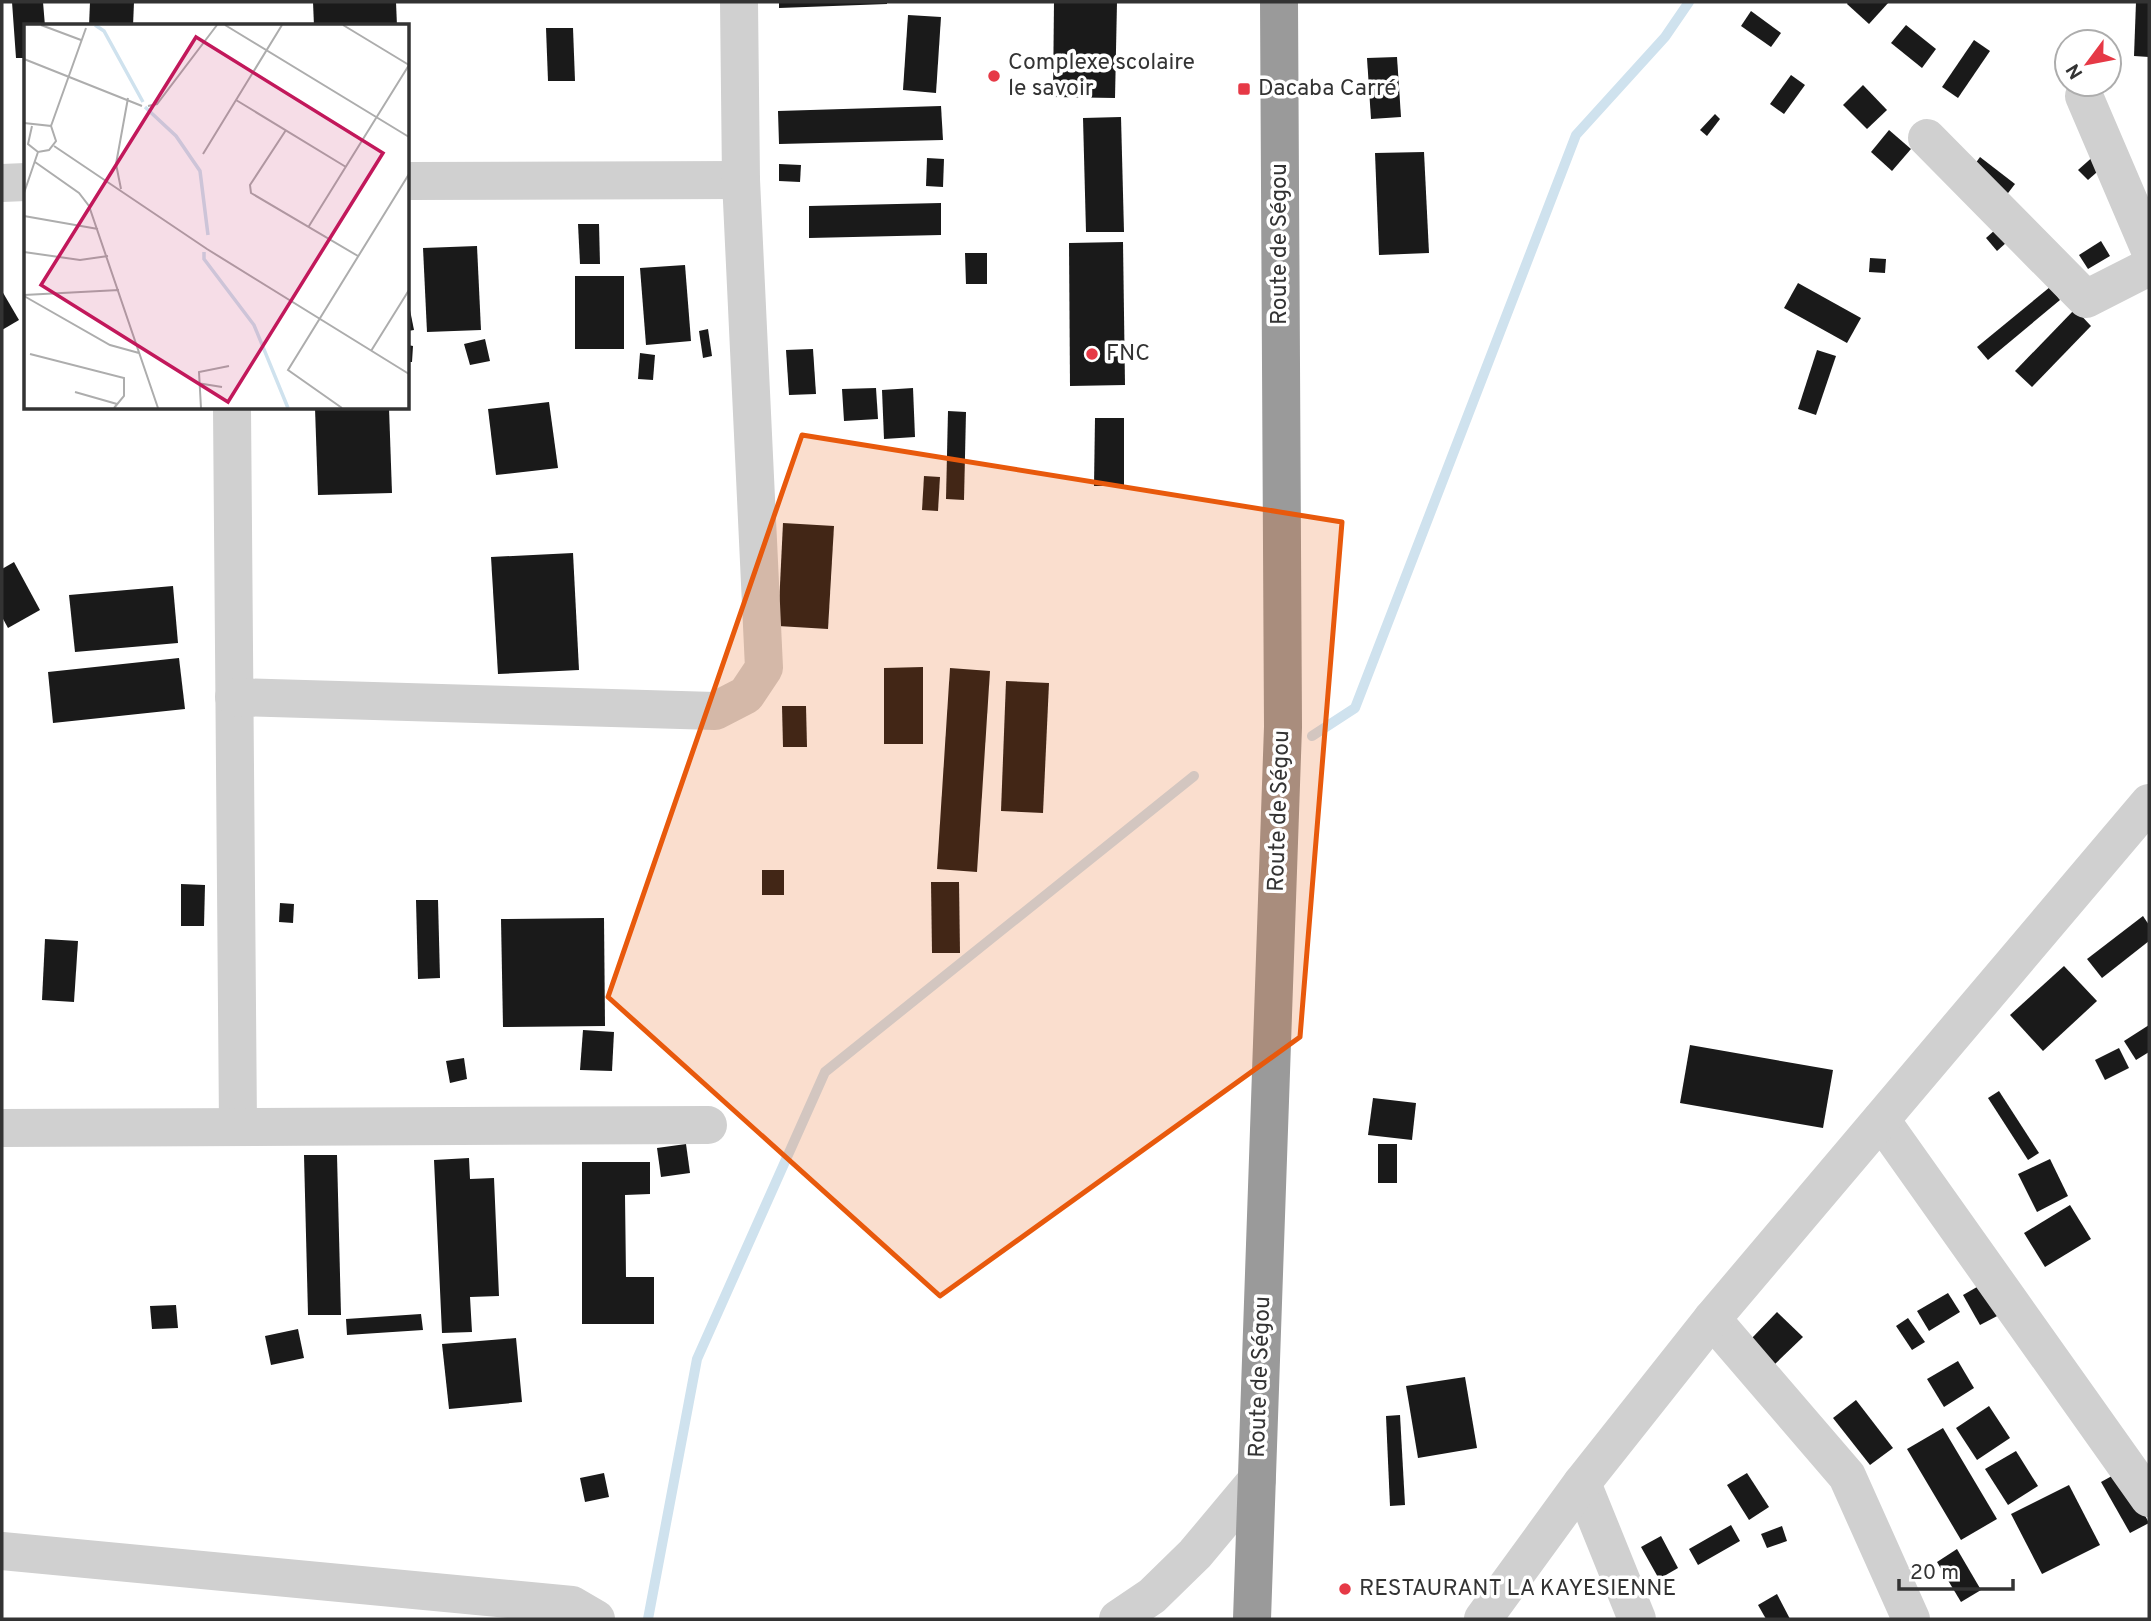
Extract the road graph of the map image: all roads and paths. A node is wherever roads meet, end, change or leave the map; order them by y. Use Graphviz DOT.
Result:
graph roads {
  1 [pos="739,2"];
  2 [pos="1279,2"];
  3 [pos="2085,98"];
  4 [pos="1927,138"];
  5 [pos="741,180"];
  6 [pos="410,181"];
  7 [pos="24,182"];
  8 [pos="2,183"];
  9 [pos="2149,248"];
  10 [pos="2149,267"];
  11 [pos="232,410"];
  12 [pos="234,697"];
  13 [pos="2149,803"];
  14 [pos="1881,1120"];
  15 [pos="708,1125"];
  16 [pos="238,1126"];
  17 [pos="2,1128"];
  18 [pos="1712,1319"];
  19 [pos="1257,1480"];
  20 [pos="1582,1483"];
  21 [pos="2149,1498"];
  22 [pos="2,1551"];
  23 [pos="596,1619"];
  24 [pos="1118,1619"];
  25 [pos="1252,1619"];
  26 [pos="1483,1619"];
  27 [pos="1637,1619"];
  28 [pos="1911,1619"];
  1 -- 5 [label="street"];
  2 -- 19 [label="highway, Route de Ségou"];
  3 -- 9 [label="street"];
  4 -- 10 [label="street"];
  5 -- 6 [label="street"];
  5 -- 12 [label="street"];
  7 -- 8 [label="street"];
  11 -- 12 [label="street"];
  12 -- 16 [label="street"];
  13 -- 14 [label="street"];
  14 -- 18 [label="street"];
  14 -- 21 [label="street"];
  15 -- 16 [label="street"];
  16 -- 17 [label="street"];
  18 -- 20 [label="street"];
  18 -- 28 [label="street"];
  19 -- 24 [label="street"];
  19 -- 25 [label="highway, Route de Ségou"];
  20 -- 26 [label="street"];
  20 -- 27 [label="street"];
  22 -- 23 [label="street"];
}
